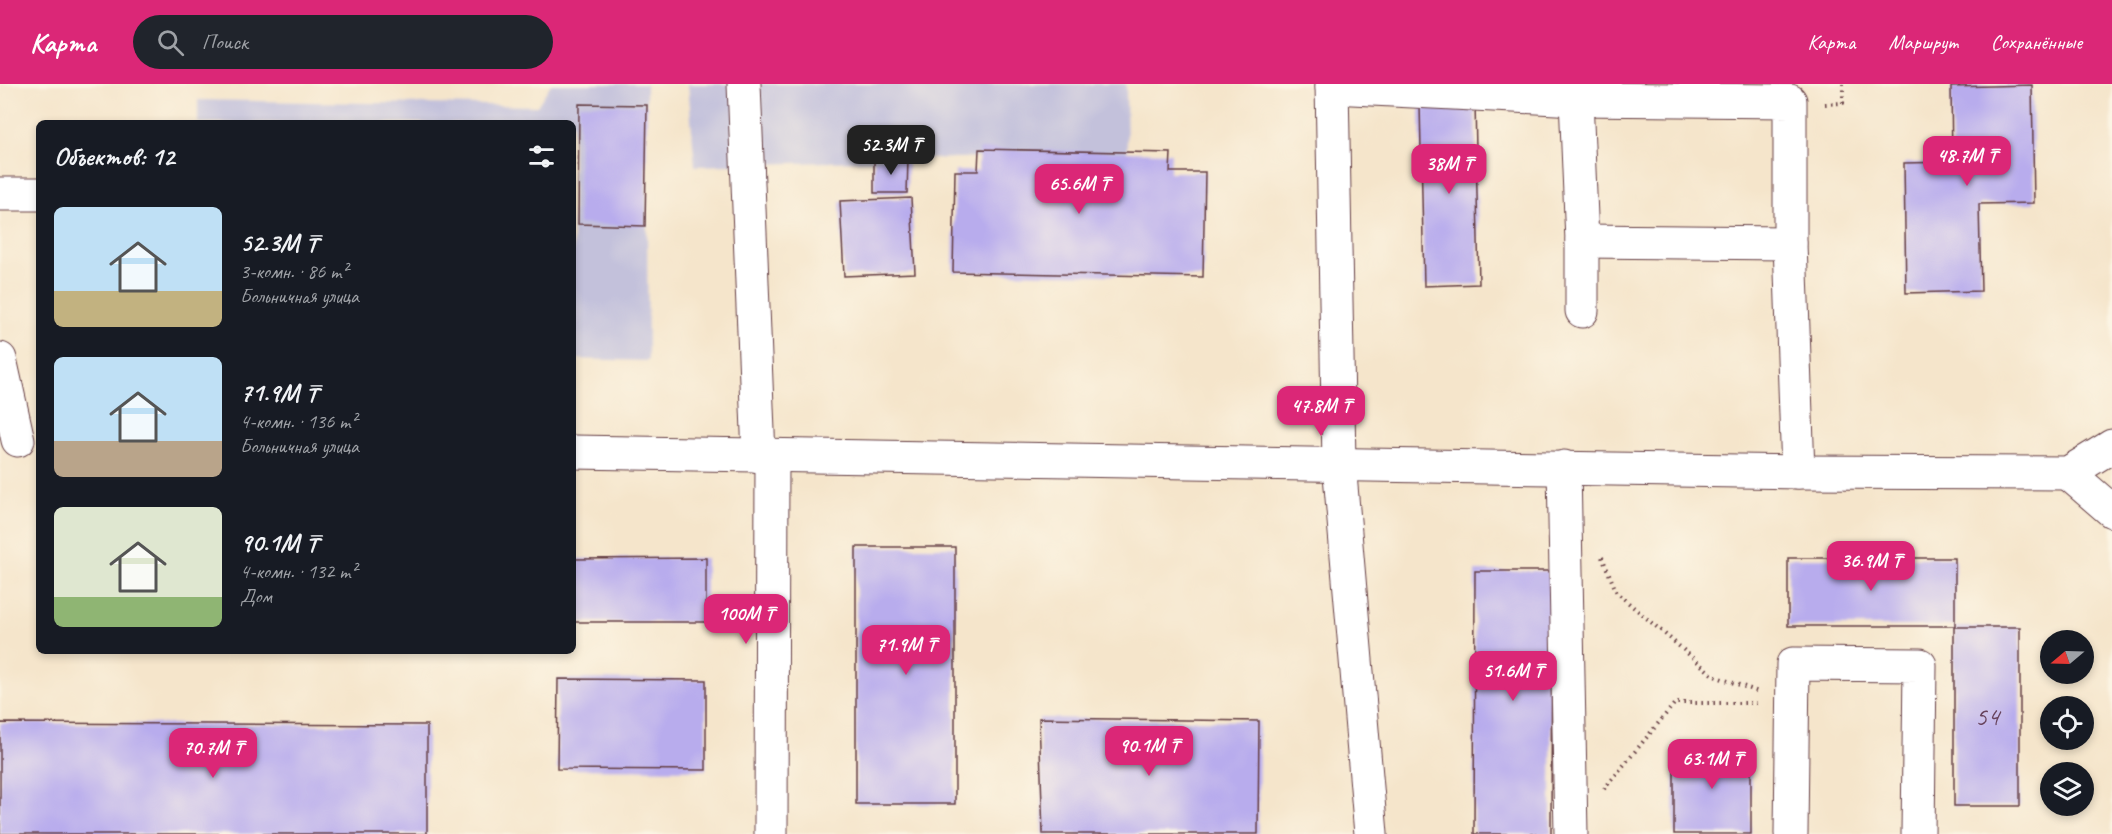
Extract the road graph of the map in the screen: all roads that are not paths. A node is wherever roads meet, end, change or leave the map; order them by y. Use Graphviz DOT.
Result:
graph roads {
  1 [pos="744,84"];
  2 [pos="1332,85"];
  3 [pos="1576,99"];
  4 [pos="0,194"];
  5 [pos="36,194"];
  6 [pos="1582,241"];
  7 [pos="1790,243"];
  8 [pos="1582,311"];
  9 [pos="0,359"];
  10 [pos="19,440"];
  11 [pos="2112,446"];
  12 [pos="576,452"];
  13 [pos="766,456"];
  14 [pos="1339,463"];
  15 [pos="1564,467"];
  16 [pos="1798,472"];
  17 [pos="2068,473"];
  18 [pos="2112,511"];
  19 [pos="771,834"];
  20 [pos="1371,834"];
  21 [pos="1571,834"];
  22 [pos="1791,834"];
  23 [pos="1918,834"];
  1 -- 13 [label="street"];
  2 -- 3 [label="street"];
  2 -- 14 [label="street"];
  3 -- 6 [label="street"];
  3 -- 7 [label="street"];
  4 -- 5 [label="street"];
  6 -- 7 [label="street"];
  6 -- 8 [label="street"];
  7 -- 16 [label="street"];
  9 -- 10 [label="street"];
  11 -- 17 [label="street"];
  12 -- 13 [label="street"];
  13 -- 14 [label="street"];
  13 -- 19 [label="street"];
  14 -- 15 [label="street"];
  14 -- 20 [label="street"];
  15 -- 16 [label="street"];
  15 -- 21 [label="street"];
  16 -- 17 [label="street"];
  17 -- 18 [label="street"];
  22 -- 23 [label="street"];
}
